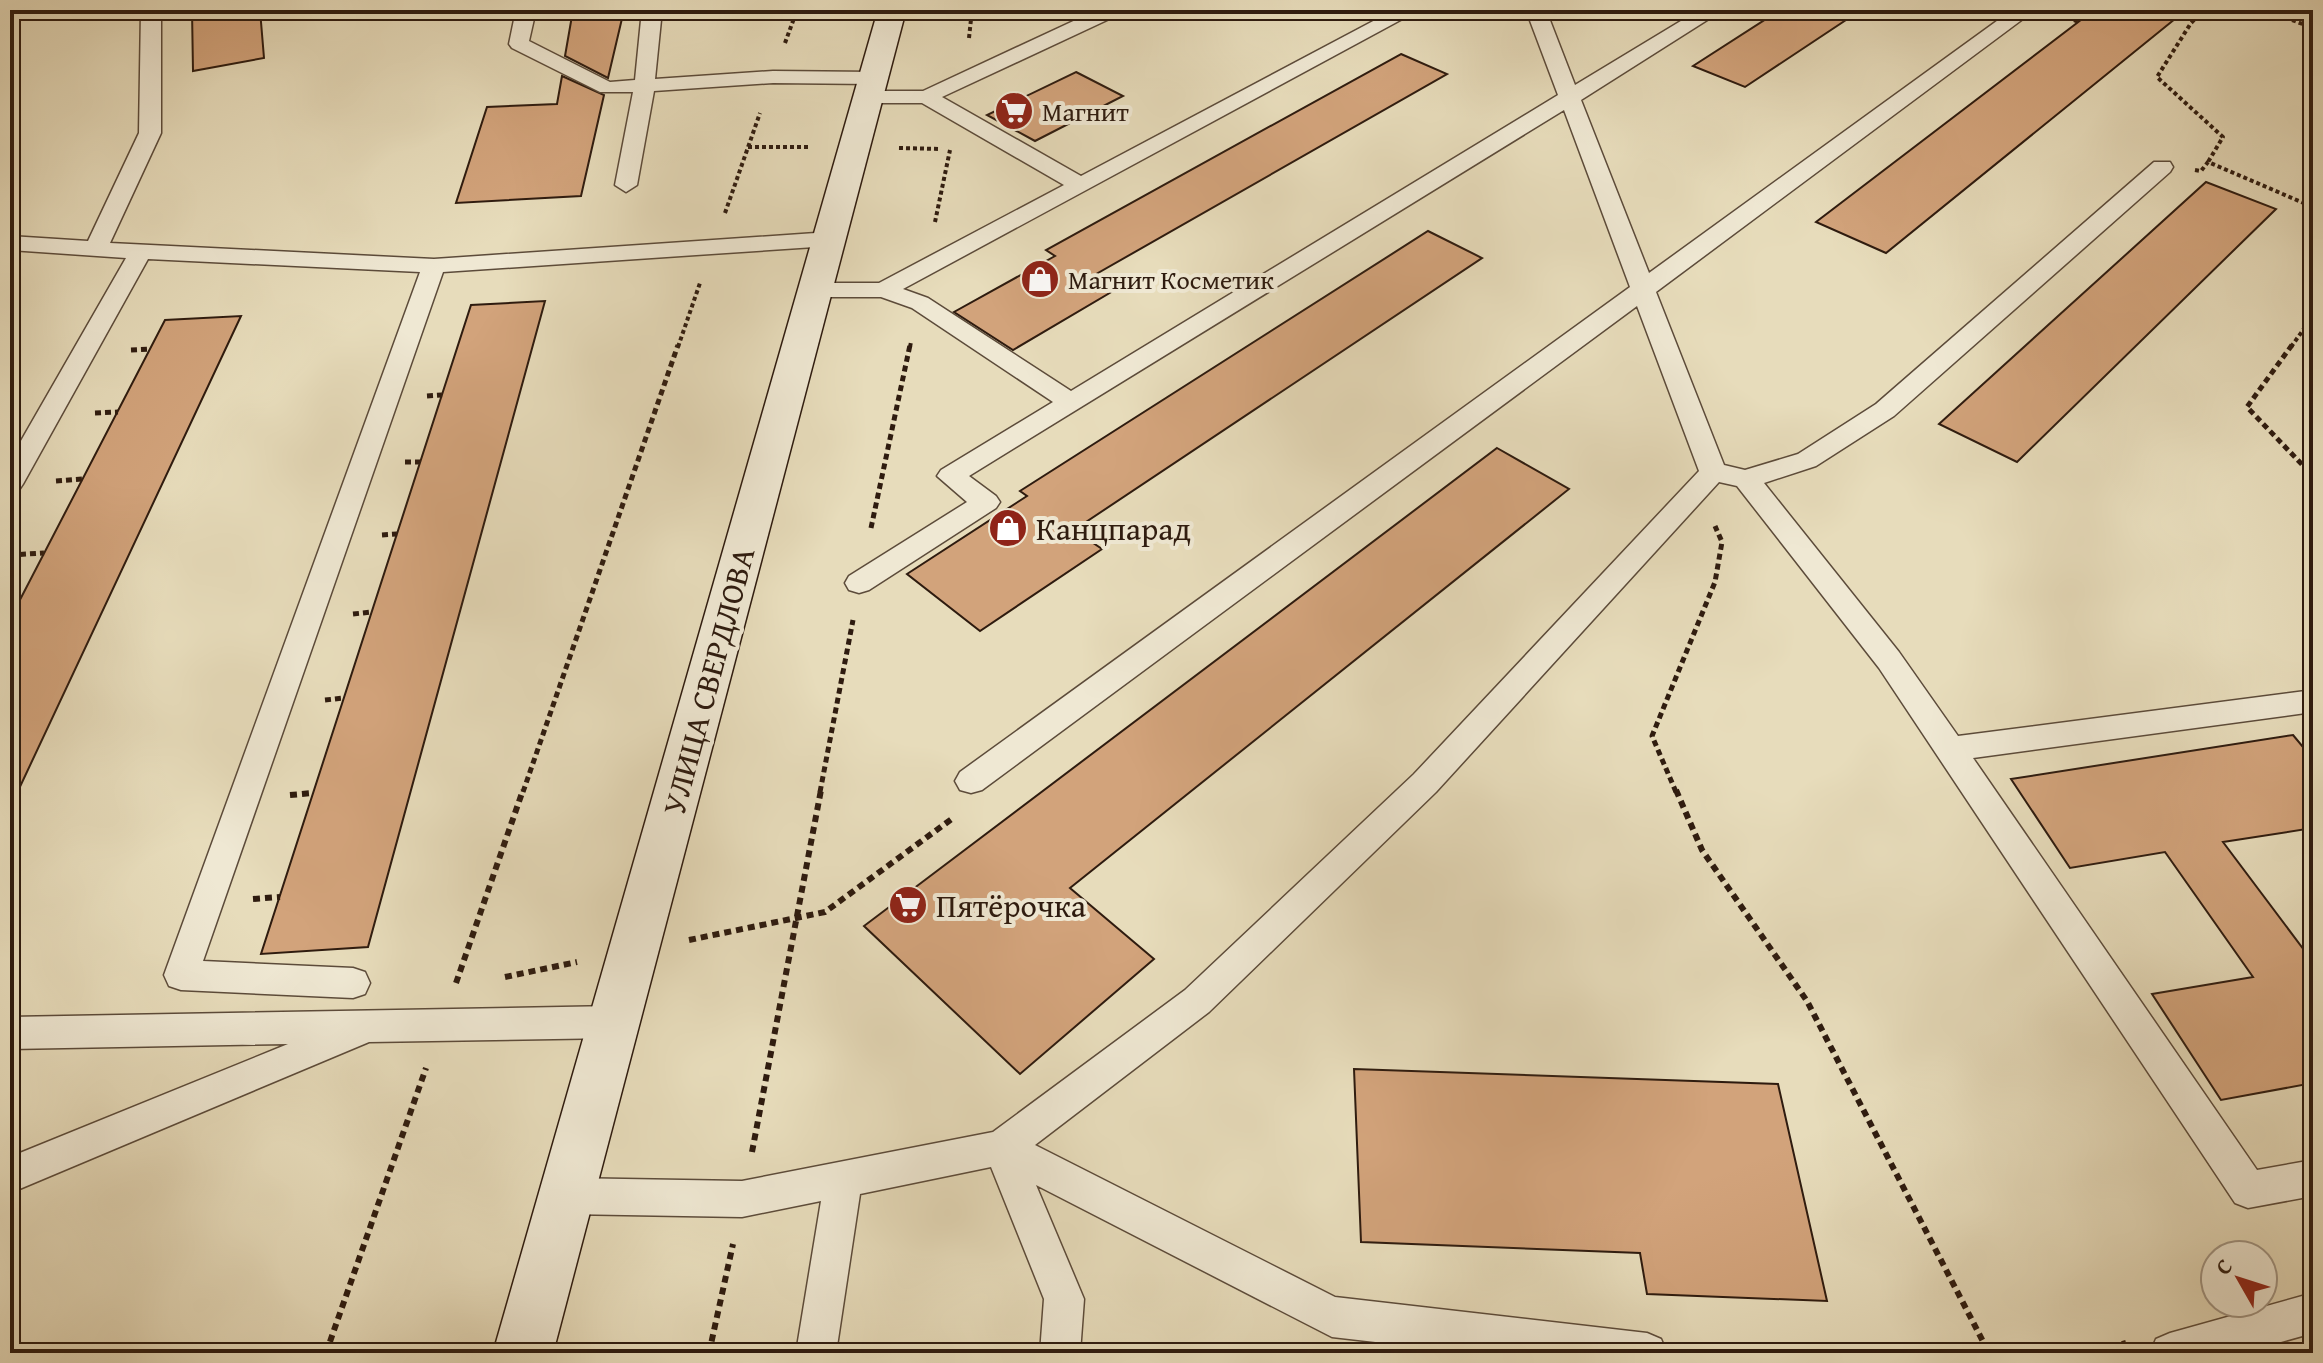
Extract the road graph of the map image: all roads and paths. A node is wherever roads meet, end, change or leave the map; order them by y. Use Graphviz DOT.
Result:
graph roads {
  1 [pos="151,10"];
  2 [pos="526,10"];
  3 [pos="652,10"];
  4 [pos="797,10"];
  5 [pos="892,10"];
  6 [pos="972,10"];
  7 [pos="1113,10"];
  8 [pos="1409,10"];
  9 [pos="1536,10"];
  10 [pos="1713,10"];
  11 [pos="2025,10"];
  12 [pos="2204,10"];
  13 [pos="2266,10"];
  14 [pos="2313,28"];
  15 [pos="773,77"];
  16 [pos="964,80"];
  17 [pos="644,85"];
  18 [pos="871,88"];
  19 [pos="926,97"];
  20 [pos="1570,98"];
  21 [pos="957,115"];
  22 [pos="2208,162"];
  23 [pos="2162,167"];
  24 [pos="626,185"];
  25 [pos="1081,185"];
  26 [pos="2313,207"];
  27 [pos="830,239"];
  28 [pos="10,243"];
  29 [pos="713,246"];
  30 [pos="96,249"];
  31 [pos="141,251"];
  32 [pos="434,266"];
  33 [pos="927,267"];
  34 [pos="815,290"];
  35 [pos="883,290"];
  36 [pos="1643,290"];
  37 [pos="920,303"];
  38 [pos="2313,316"];
  39 [pos="1071,402"];
  40 [pos="2313,476"];
  41 [pos="1746,479"];
  42 [pos="1705,480"];
  43 [pos="10,484"];
  44 [pos="44,553"];
  45 [pos="10,555"];
  46 [pos="859,583"];
  47 [pos="2313,701"];
  48 [pos="1950,749"];
  49 [pos="971,781"];
  50 [pos="353,983"];
  51 [pos="615,1022"];
  52 [pos="441,1025"];
  53 [pos="371,1026"];
  54 [pos="10,1033"];
  55 [pos="1002,1148"];
  56 [pos="10,1175"];
  57 [pos="2313,1178"];
  58 [pos="843,1180"];
  59 [pos="566,1196"];
  60 [pos="742,1199"];
  61 [pos="2313,1313"];
  62 [pos="326,1353"];
  63 [pos="523,1353"];
  64 [pos="709,1353"];
  65 [pos="816,1353"];
  66 [pos="1060,1353"];
  67 [pos="1647,1353"];
  68 [pos="1989,1353"];
  69 [pos="2170,1353"];
  1 -- 30 [label="lane"];
  2 -- 17 [label="lane"];
  3 -- 17 [label="lane"];
  4 -- 15 [label="path"];
  5 -- 18 [label="main road, УЛИЦА СВЕРДЛОВА"];
  6 -- 16 [label="path"];
  7 -- 16 [label="lane"];
  8 -- 25 [label="lane"];
  9 -- 20 [label="lane"];
  10 -- 20 [label="lane"];
  11 -- 36 [label="lane"];
  12 -- 22 [label="path"];
  13 -- 14 [label="path"];
  15 -- 17 [label="lane"];
  15 -- 18 [label="lane"];
  15 -- 29 [label="path"];
  16 -- 19 [label="lane"];
  17 -- 24 [label="lane"];
  18 -- 19 [label="lane"];
  18 -- 27 [label="main road, УЛИЦА СВЕРДЛОВА"];
  19 -- 21 [label="lane"];
  20 -- 36 [label="lane"];
  20 -- 39 [label="lane"];
  21 -- 25 [label="lane"];
  21 -- 33 [label="path"];
  22 -- 23 [label="path"];
  22 -- 26 [label="path"];
  23 -- 41 [label="lane"];
  25 -- 33 [label="lane"];
  27 -- 29 [label="lane"];
  27 -- 34 [label="main road, УЛИЦА СВЕРДЛОВА"];
  28 -- 30 [label="lane"];
  29 -- 32 [label="lane"];
  29 -- 52 [label="path"];
  30 -- 31 [label="lane"];
  31 -- 32 [label="lane"];
  31 -- 43 [label="lane"];
  32 -- 50 [label="lane"];
  33 -- 35 [label="lane"];
  34 -- 35 [label="lane"];
  34 -- 51 [label="main road, УЛИЦА СВЕРДЛОВА"];
  35 -- 37 [label="lane"];
  36 -- 42 [label="lane"];
  36 -- 49 [label="lane"];
  37 -- 39 [label="lane"];
  37 -- 46 [label="path"];
  38 -- 40 [label="path"];
  39 -- 46 [label="lane"];
  41 -- 42 [label="lane"];
  41 -- 48 [label="lane"];
  42 -- 55 [label="lane"];
  42 -- 68 [label="path"];
  44 -- 45 [label="path"];
  46 -- 60 [label="path"];
  47 -- 48 [label="lane"];
  48 -- 57 [label="lane"];
  51 -- 52 [label="lane"];
  51 -- 59 [label="main road, УЛИЦА СВЕРДЛОВА"];
  52 -- 53 [label="lane"];
  52 -- 62 [label="path"];
  53 -- 54 [label="lane"];
  53 -- 56 [label="lane"];
  55 -- 58 [label="lane"];
  55 -- 66 [label="lane"];
  55 -- 67 [label="lane"];
  58 -- 60 [label="lane"];
  58 -- 65 [label="lane"];
  59 -- 60 [label="lane"];
  59 -- 63 [label="main road, УЛИЦА СВЕРДЛОВА"];
  60 -- 64 [label="path"];
  61 -- 69 [label="lane"];
}
